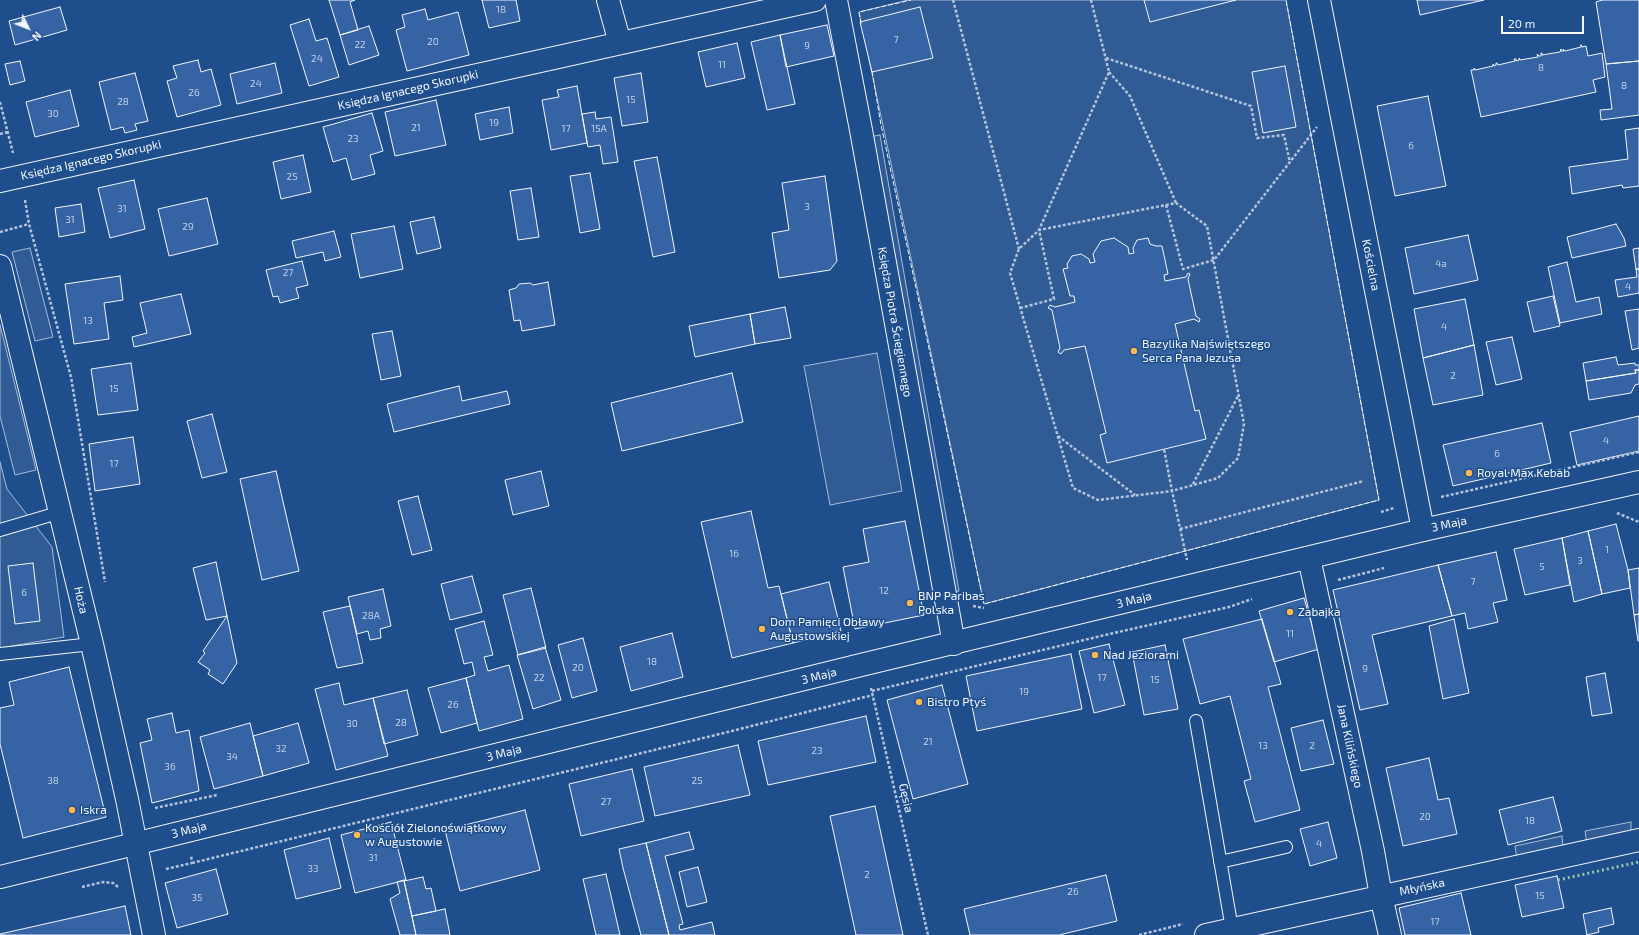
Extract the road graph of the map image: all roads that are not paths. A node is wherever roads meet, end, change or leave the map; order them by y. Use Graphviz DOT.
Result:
graph roads {
  1 [pos="608,0"];
  2 [pos="816,0"];
  3 [pos="836,0"];
  4 [pos="1319,0"];
  5 [pos="620,43"];
  6 [pos="10,179"];
  7 [pos="0,266"];
  8 [pos="1639,482"];
  9 [pos="61,512"];
  10 [pos="0,530"];
  11 [pos="1423,530"];
  12 [pos="1309,558"];
  13 [pos="92,644"];
  14 [pos="954,644"];
  15 [pos="0,654"];
  16 [pos="1196,721"];
  17 [pos="1639,840"];
  18 [pos="136,844"];
  19 [pos="1286,847"];
  20 [pos="1220,862"];
  21 [pos="0,877"];
  22 [pos="1381,896"];
  23 [pos="1232,929"];
  24 [pos="154,935"];
  25 [pos="1206,935"];
  26 [pos="1390,935"];
  1 -- 5 [label="street"];
  2 -- 5 [label="street, Księdza Ignacego Skorupki"];
  3 -- 14 [label="street, Księdza Piotra Ściegiennego"];
  4 -- 11 [label="street, Kościelna"];
  5 -- 6 [label="street, Księdza Ignacego Skorupki"];
  7 -- 9 [label="street, Hoża"];
  8 -- 11 [label="street, 3 Maja"];
  9 -- 10 [label="lane"];
  9 -- 13 [label="street, Hoża"];
  11 -- 12 [label="street, 3 Maja"];
  12 -- 14 [label="street, 3 Maja"];
  12 -- 22 [label="street, Jana Kilińskiego"];
  13 -- 15 [label="lane"];
  13 -- 18 [label="street, Hoża"];
  14 -- 18 [label="street, 3 Maja"];
  16 -- 20 [label="lane"];
  17 -- 22 [label="street, Młyńska"];
  18 -- 21 [label="street, 3 Maja"];
  18 -- 24 [label="street, Hoża"];
  19 -- 20 [label="lane"];
  20 -- 23 [label="lane"];
  22 -- 23 [label="street, Młyńska"];
  22 -- 26 [label="street, Jana Kilińskiego"];
  23 -- 25 [label="street, Młyńska"];
}
